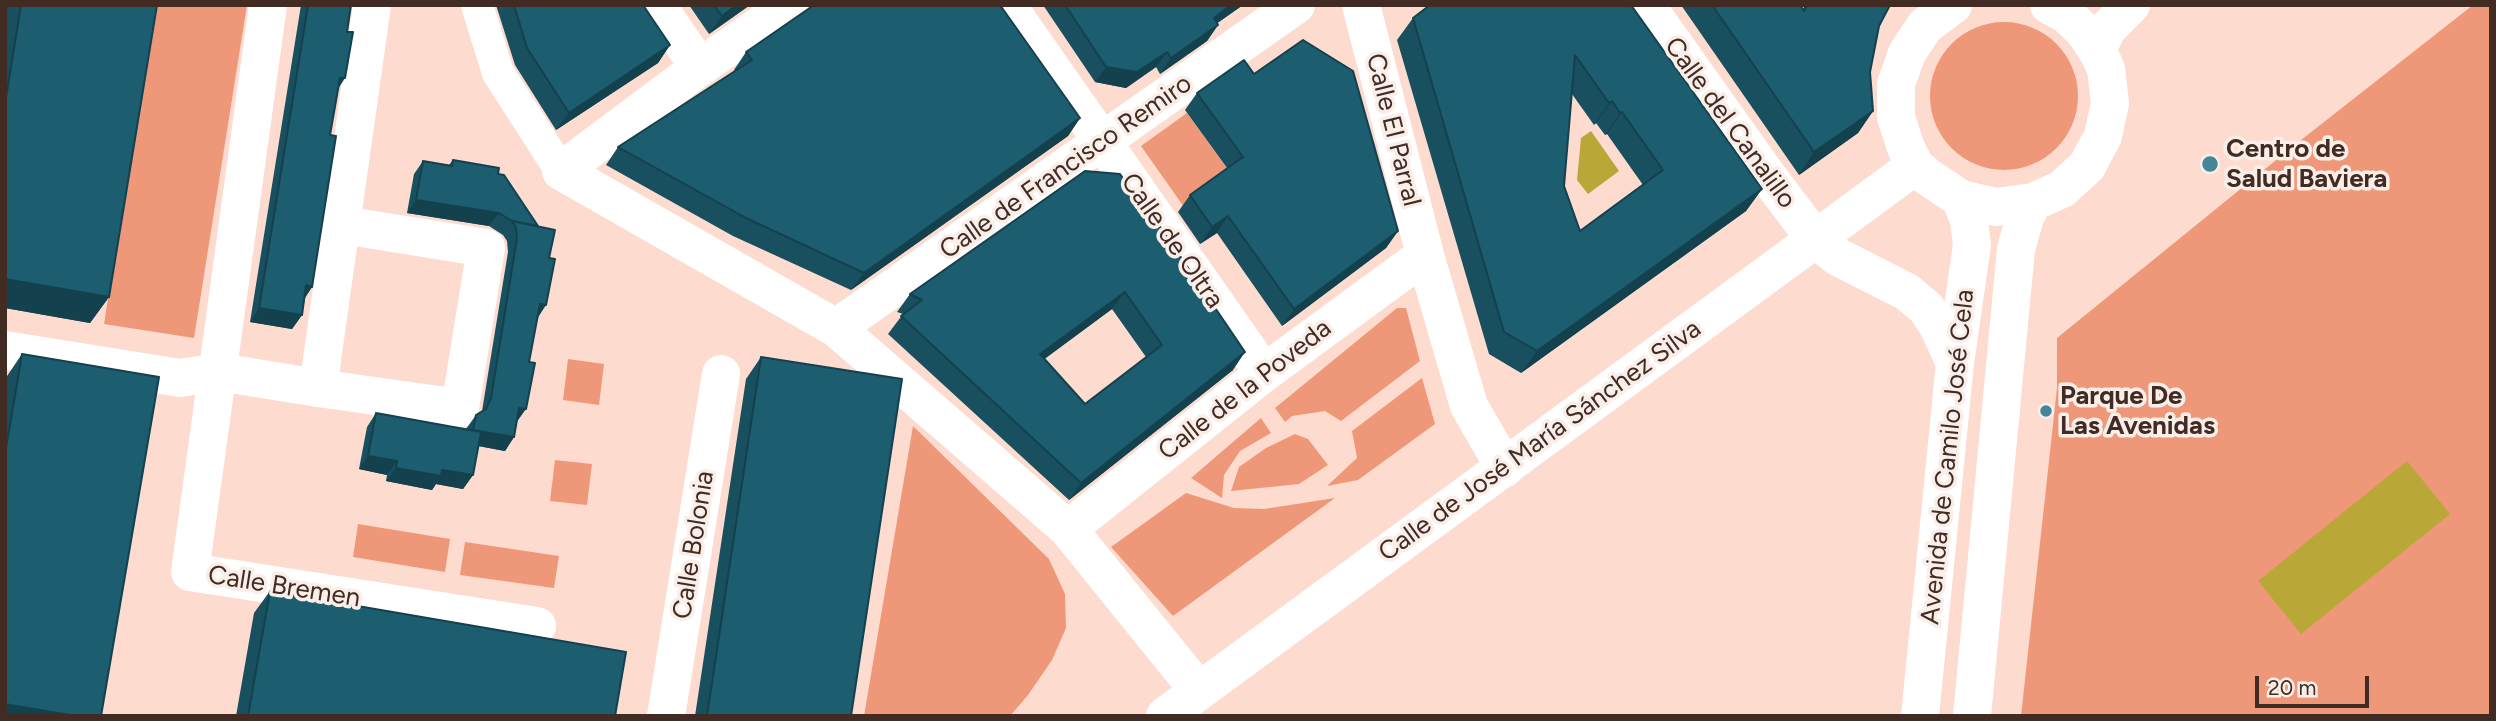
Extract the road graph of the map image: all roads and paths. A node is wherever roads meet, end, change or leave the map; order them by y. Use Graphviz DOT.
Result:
graph roads {
  1 [pos="268,5"];
  2 [pos="372,5"];
  3 [pos="477,5"];
  4 [pos="657,5"];
  5 [pos="789,5"];
  6 [pos="1007,5"];
  7 [pos="1296,5"];
  8 [pos="1361,5"];
  9 [pos="1646,5"];
  10 [pos="1953,5"];
  11 [pos="2049,5"];
  12 [pos="2131,5"];
  13 [pos="2097,50"];
  14 [pos="696,70"];
  15 [pos="1102,142"];
  16 [pos="1915,166"];
  17 [pos="561,170"];
  18 [pos="1961,199"];
  19 [pos="2033,202"];
  20 [pos="343,225"];
  21 [pos="1815,239"];
  22 [pos="1425,255"];
  23 [pos="836,328"];
  24 [pos="5,350"];
  25 [pos="1955,363"];
  26 [pos="219,372"];
  27 [pos="1264,373"];
  28 [pos="721,374"];
  29 [pos="318,388"];
  30 [pos="1505,468"];
  31 [pos="1068,529"];
  32 [pos="537,626"];
  33 [pos="1199,691"];
  34 [pos="666,716"];
  35 [pos="1165,716"];
  36 [pos="1920,716"];
  37 [pos="1972,716"];
  1 -- 26 [label="street, Calle Bremen"];
  2 -- 20 [label="street"];
  3 -- 17 [label="street"];
  4 -- 14 [label="street"];
  5 -- 14 [label="street"];
  6 -- 15 [label="street, Calle de Oltra"];
  7 -- 15 [label="street, Calle de Francisco Remiro"];
  8 -- 22 [label="street, Calle El Parral"];
  9 -- 21 [label="street, Calle del Canalillo"];
  10 -- 16 [label="street"];
  11 -- 13 [label="street"];
  12 -- 13 [label="street"];
  13 -- 19 [label="street"];
  14 -- 17 [label="street"];
  15 -- 23 [label="street, Calle de Francisco Remiro"];
  15 -- 27 [label="street, Calle de Oltra"];
  16 -- 18 [label="street"];
  16 -- 21 [label="street, Calle de José María Sánchez Silva"];
  17 -- 23 [label="street"];
  18 -- 19 [label="street"];
  18 -- 25 [label="street, Avenida de Camilo José Cela"];
  19 -- 37 [label="street, Avenida de Camilo José Cela"];
  20 -- 29 [label="street"];
  20 -- 29 [label="street"];
  21 -- 25 [label="street, Calle del Canalillo"];
  21 -- 30 [label="street, Calle de José María Sánchez Silva"];
  22 -- 27 [label="street, Calle de la Poveda"];
  22 -- 30 [label="street, Calle El Parral"];
  23 -- 31 [label="street"];
  24 -- 26 [label="street"];
  25 -- 36 [label="street, Avenida de Camilo José Cela"];
  26 -- 29 [label="street"];
  26 -- 32 [label="street, Calle Bremen"];
  27 -- 31 [label="street, Calle de la Poveda"];
  28 -- 34 [label="street, Calle Bolonia"];
  30 -- 33 [label="street, Calle de José María Sánchez Silva"];
  31 -- 33 [label="street"];
  33 -- 35 [label="street, Calle de José María Sánchez Silva"];
}
